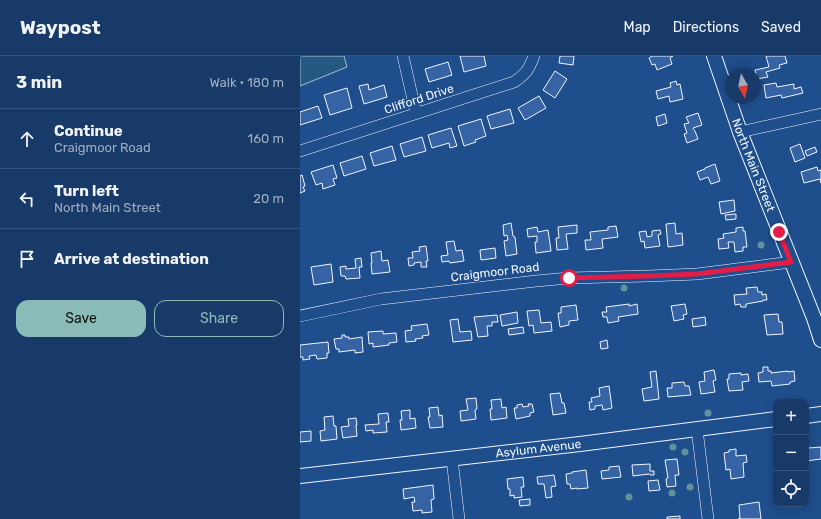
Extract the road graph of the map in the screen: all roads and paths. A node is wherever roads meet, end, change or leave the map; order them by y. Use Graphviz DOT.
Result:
graph roads {
  1 [pos="402,56"];
  2 [pos="534,56"];
  3 [pos="714,56"];
  4 [pos="416,113"];
  5 [pos="821,114"];
  6 [pos="740,132"];
  7 [pos="300,151"];
  8 [pos="791,262"];
  9 [pos="300,316"];
  10 [pos="821,340"];
  11 [pos="821,414"];
  12 [pos="809,416"];
  13 [pos="773,419"];
  14 [pos="697,429"];
  15 [pos="452,459"];
  16 [pos="300,476"];
  17 [pos="459,519"];
  18 [pos="708,519"];
  1 -- 4 [label="street"];
  2 -- 4 [label="street, Clifford Drive"];
  3 -- 6 [label="main road, North Main Street"];
  4 -- 7 [label="street, Clifford Drive"];
  5 -- 6 [label="street"];
  6 -- 8 [label="main road, North Main Street"];
  8 -- 9 [label="street, Craigmoor Road"];
  8 -- 10 [label="main road, North Main Street"];
  11 -- 12 [label="main road"];
  13 -- 14 [label="main road, Asylum Avenue"];
  14 -- 15 [label="main road, Asylum Avenue"];
  14 -- 18 [label="street"];
  15 -- 16 [label="main road, Asylum Avenue"];
  15 -- 17 [label="street"];
}
